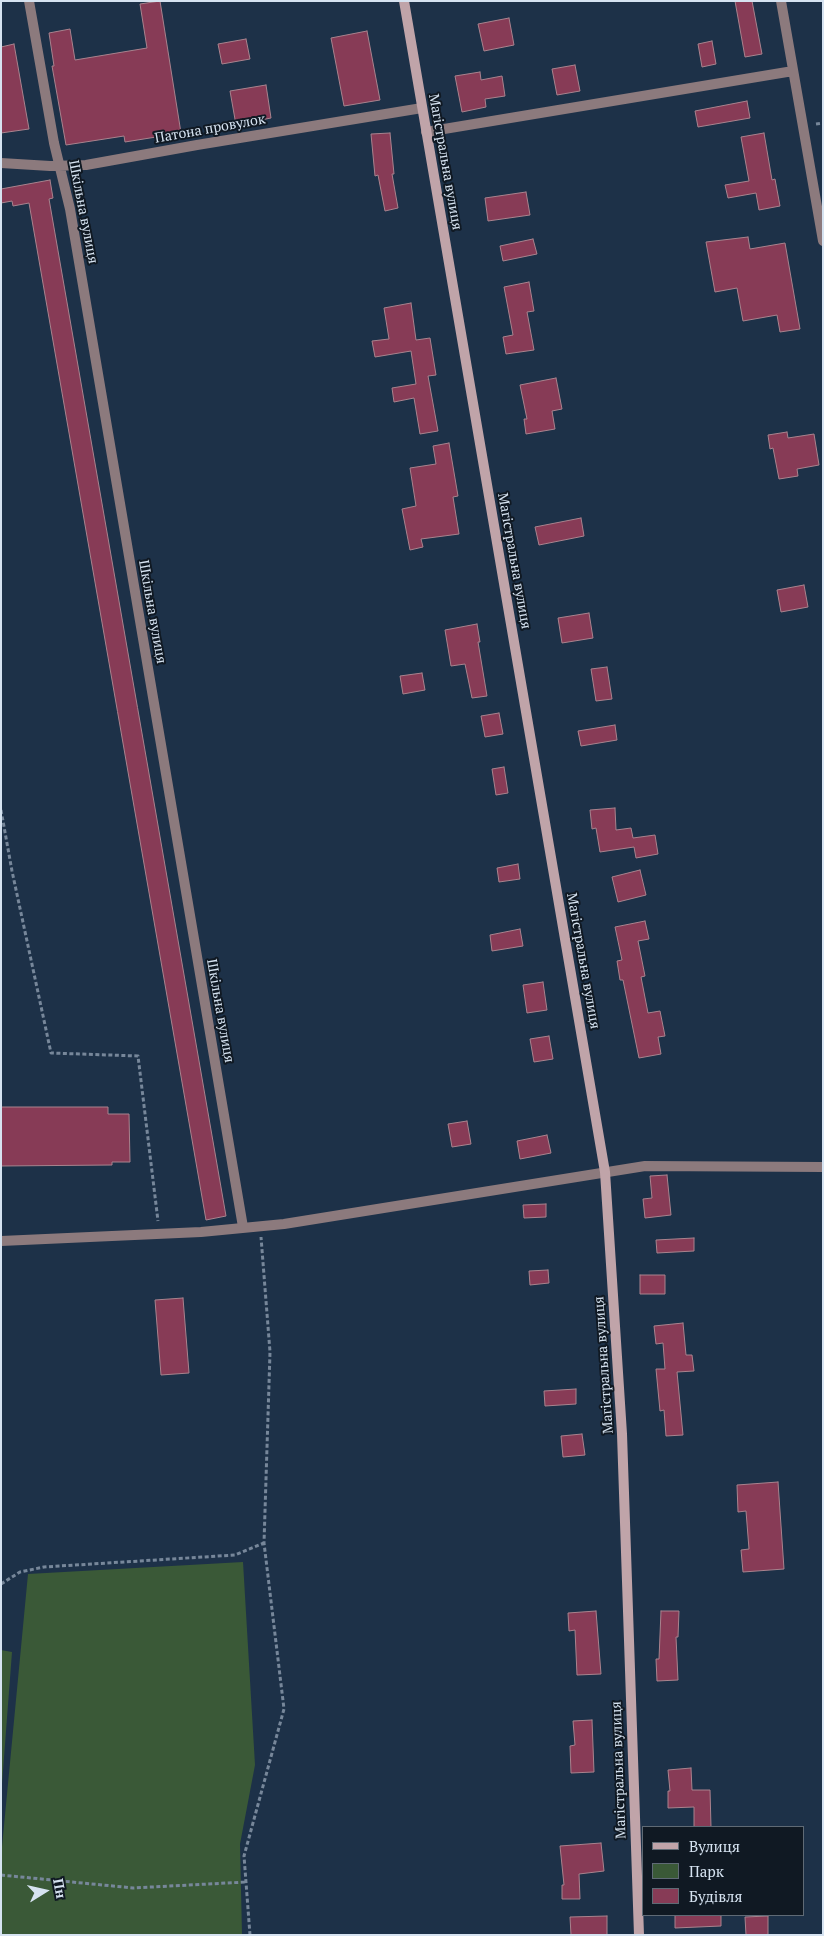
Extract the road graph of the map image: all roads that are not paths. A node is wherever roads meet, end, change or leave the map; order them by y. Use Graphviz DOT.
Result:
graph roads {
  1 [pos="29,1"];
  2 [pos="404,1"];
  3 [pos="781,1"];
  4 [pos="793,71"];
  5 [pos="422,108"];
  6 [pos="426,132"];
  7 [pos="1,163"];
  8 [pos="61,166"];
  9 [pos="823,241"];
  10 [pos="823,1167"];
  11 [pos="605,1172"];
  12 [pos="243,1228"];
  13 [pos="1,1241"];
  14 [pos="638,1935"];
  1 -- 8 [label="street, Шкільна вулиця"];
  2 -- 5 [label="main road, Магістральна вулиця"];
  3 -- 4 [label="street"];
  4 -- 6 [label="street"];
  4 -- 9 [label="street"];
  5 -- 6 [label="main road, Магістральна вулиця"];
  5 -- 8 [label="street, Патона провулок"];
  6 -- 11 [label="main road, Магістральна вулиця"];
  7 -- 8 [label="street, Патона провулок"];
  8 -- 12 [label="street, Шкільна вулиця"];
  10 -- 11 [label="street"];
  11 -- 12 [label="street"];
  11 -- 14 [label="main road, Магістральна вулиця"];
  12 -- 13 [label="street"];
}
